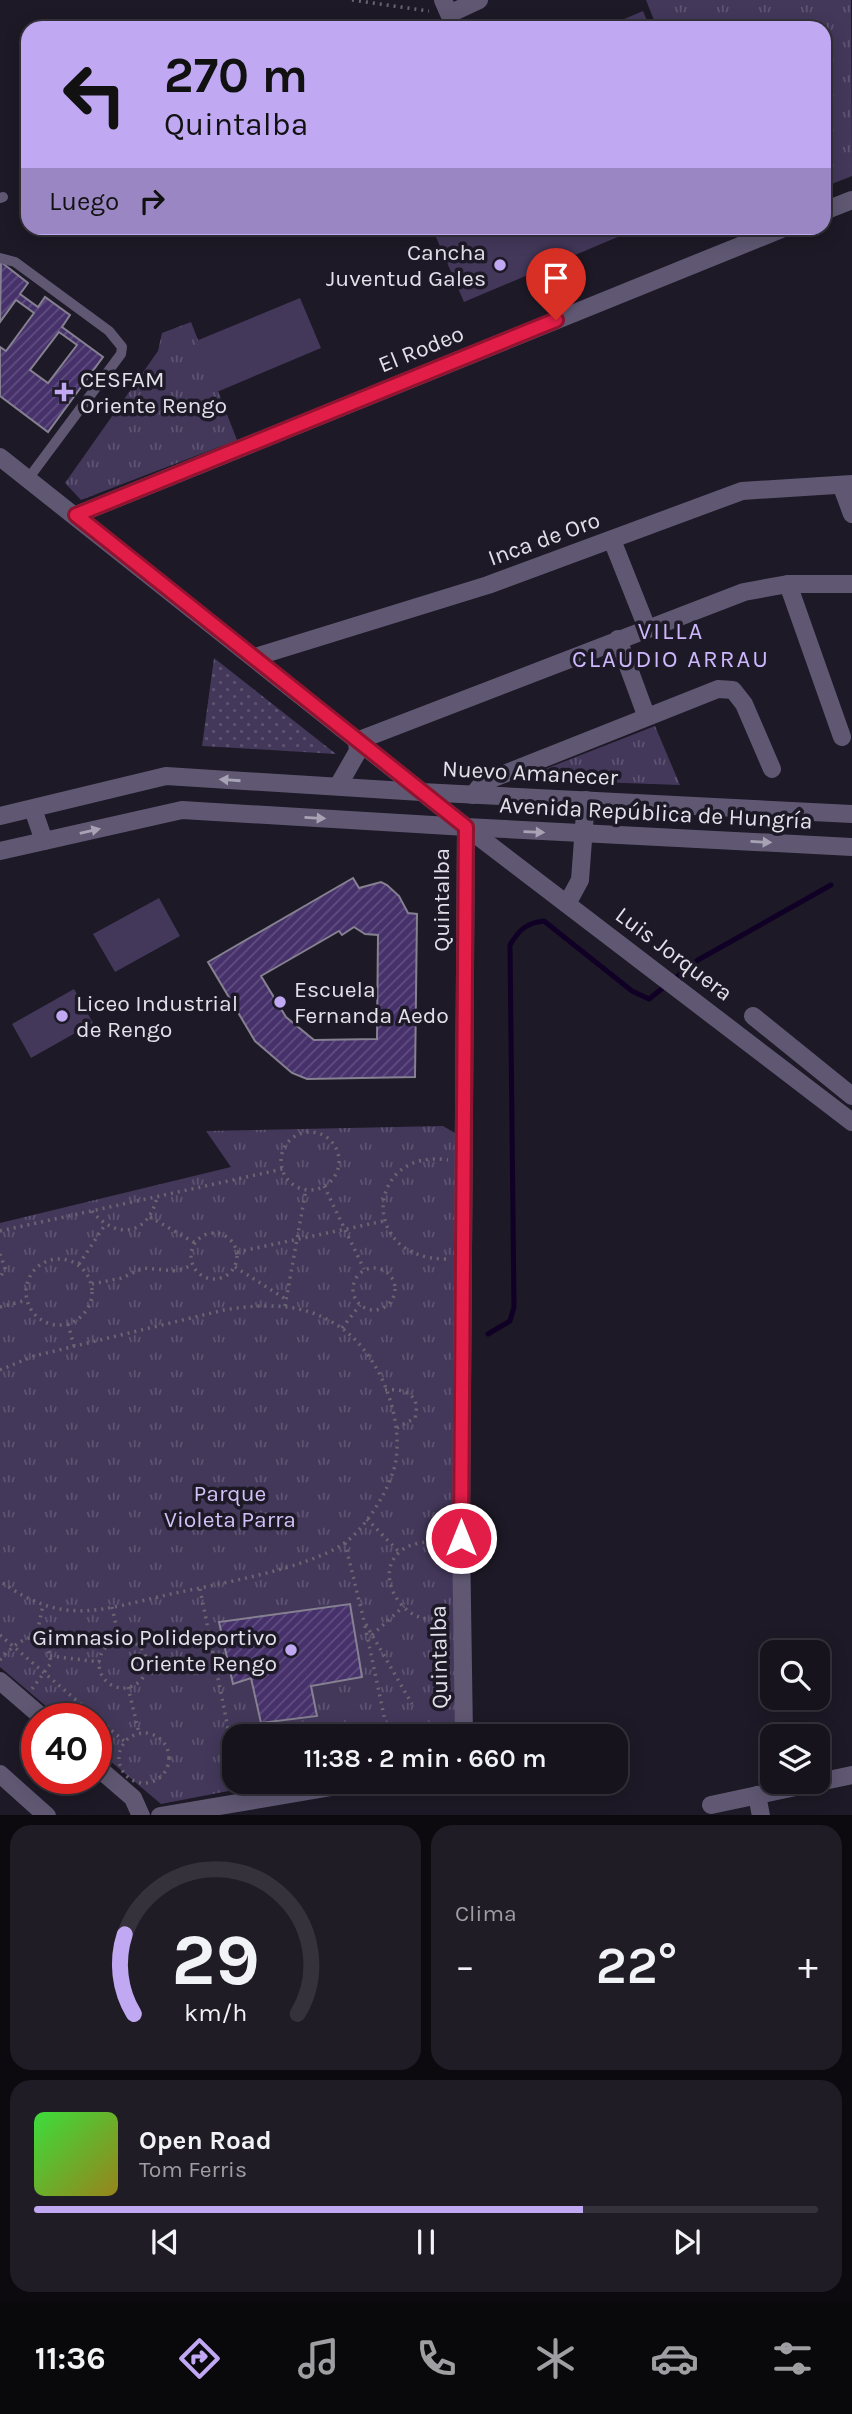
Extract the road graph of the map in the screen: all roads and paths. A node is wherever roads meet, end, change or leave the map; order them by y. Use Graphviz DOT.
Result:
graph roads {
  1 [pos="352,0"];
  2 [pos="479,0"];
  3 [pos="446,7"];
  4 [pos="852,200"];
  5 [pos="831,208"];
  6 [pos="767,235"];
  7 [pos="0,258"];
  8 [pos="0,457"];
  9 [pos="28,479"];
  10 [pos="847,485"];
  11 [pos="852,514"];
  12 [pos="76,515"];
  13 [pos="612,540"];
  14 [pos="788,584"];
  15 [pos="852,584"];
  16 [pos="647,628"];
  17 [pos="618,639"];
  18 [pos="255,657"];
  19 [pos="646,715"];
  20 [pos="842,737"];
  21 [pos="357,741"];
  22 [pos="772,769"];
  23 [pos="338,786"];
  24 [pos="421,792"];
  25 [pos="473,794"];
  26 [pos="586,800"];
  27 [pos="33,808"];
  28 [pos="852,814"];
  29 [pos="0,816"];
  30 [pos="466,827"];
  31 [pos="584,833"];
  32 [pos="44,841"];
  33 [pos="852,847"];
  34 [pos="0,851"];
  35 [pos="567,904"];
  36 [pos="752,1016"];
  37 [pos="852,1096"];
  38 [pos="849,1114"];
  39 [pos="464,1163"];
  40 [pos="283,1169"];
  41 [pos="324,1186"];
  42 [pos="306,1189"];
  43 [pos="158,1197"];
  44 [pos="92,1211"];
  45 [pos="149,1217"];
  46 [pos="384,1221"];
  47 [pos="105,1225"];
  48 [pos="345,1229"];
  49 [pos="0,1231"];
  50 [pos="297,1238"];
  51 [pos="195,1243"];
  52 [pos="237,1252"];
  53 [pos="0,1254"];
  54 [pos="463,1259"];
  55 [pos="78,1265"];
  56 [pos="193,1265"];
  57 [pos="235,1267"];
  58 [pos="363,1269"];
  59 [pos="0,1279"];
  60 [pos="92,1284"];
  61 [pos="27,1300"];
  62 [pos="287,1300"];
  63 [pos="360,1305"];
  64 [pos="285,1306"];
  65 [pos="0,1307"];
  66 [pos="68,1324"];
  67 [pos="342,1329"];
  68 [pos="74,1346"];
  69 [pos="0,1370"];
  70 [pos="385,1390"];
  71 [pos="395,1429"];
  72 [pos="367,1519"];
  73 [pos="461,1538"];
  74 [pos="345,1543"];
  75 [pos="399,1552"];
  76 [pos="0,1581"];
  77 [pos="199,1588"];
  78 [pos="43,1605"];
  79 [pos="404,1606"];
  80 [pos="112,1607"];
  81 [pos="462,1617"];
  82 [pos="364,1621"];
  83 [pos="0,1635"];
  84 [pos="372,1635"];
  85 [pos="36,1639"];
  86 [pos="119,1640"];
  87 [pos="12,1646"];
  88 [pos="50,1657"];
  89 [pos="0,1660"];
  90 [pos="100,1662"];
  91 [pos="45,1673"];
  92 [pos="1,1685"];
  93 [pos="128,1688"];
  94 [pos="31,1691"];
  95 [pos="24,1703"];
  96 [pos="412,1704"];
  97 [pos="227,1724"];
  98 [pos="386,1724"];
  99 [pos="464,1724"];
  100 [pos="139,1733"];
  101 [pos="124,1741"];
  102 [pos="0,1774"];
  103 [pos="852,1775"];
  104 [pos="112,1780"];
  105 [pos="287,1794"];
  106 [pos="757,1795"];
  107 [pos="711,1805"];
  108 [pos="47,1815"];
  109 [pos="141,1815"];
  110 [pos="160,1815"];
  111 [pos="761,1815"];
  1 -- 3 [label="path"];
  2 -- 3 [label="street"];
  4 -- 5 [label="street"];
  6 -- 12 [label="street, El Rodeo"];
  7 -- 9 [label="lane"];
  8 -- 9 [label="street, Quintalba"];
  9 -- 12 [label="street, Quintalba"];
  10 -- 11 [label="street"];
  10 -- 13 [label="street, Inca de Oro"];
  12 -- 18 [label="street, Quintalba"];
  13 -- 16 [label="street"];
  13 -- 18 [label="street, Inca de Oro"];
  14 -- 15 [label="street"];
  14 -- 16 [label="street"];
  14 -- 20 [label="street"];
  16 -- 17 [label="street"];
  17 -- 19 [label="street"];
  17 -- 21 [label="street"];
  18 -- 21 [label="street, Quintalba"];
  19 -- 22 [label="street"];
  19 -- 25 [label="street"];
  21 -- 23 [label="street"];
  21 -- 24 [label="street, Quintalba"];
  23 -- 24 [label="street, Nuevo Amanecer"];
  23 -- 27 [label="street, Nuevo Amanecer, one-way"];
  24 -- 25 [label="street, Nuevo Amanecer"];
  24 -- 30 [label="street, Quintalba"];
  25 -- 26 [label="street, Nuevo Amanecer"];
  26 -- 28 [label="street, Nuevo Amanecer"];
  26 -- 31 [label="street"];
  27 -- 29 [label="street, Nuevo Amanecer"];
  27 -- 32 [label="street"];
  30 -- 31 [label="street, Avenida República de Hungría, one-way"];
  32 -- 30 [label="street, Avenida República de Hungría, one-way"];
  30 -- 35 [label="street, Luis Jorquera"];
  30 -- 39 [label="street, Quintalba"];
  31 -- 33 [label="street, Avenida República de Hungría, one-way"];
  31 -- 35 [label="street"];
  32 -- 34 [label="street, Avenida República de Hungría"];
  35 -- 38 [label="street, Luis Jorquera"];
  36 -- 37 [label="street"];
  39 -- 46 [label="path"];
  39 -- 54 [label="street, Quintalba"];
  40 -- 41 [label="path"];
  40 -- 42 [label="path"];
  40 -- 43 [label="path"];
  41 -- 42 [label="path"];
  41 -- 48 [label="path"];
  42 -- 50 [label="path"];
  43 -- 44 [label="path"];
  43 -- 45 [label="path"];
  44 -- 47 [label="path"];
  44 -- 49 [label="path"];
  45 -- 47 [label="path"];
  45 -- 51 [label="path"];
  46 -- 48 [label="path"];
  46 -- 54 [label="path"];
  47 -- 55 [label="path"];
  48 -- 50 [label="path"];
  48 -- 58 [label="path"];
  50 -- 52 [label="path"];
  50 -- 62 [label="path"];
  51 -- 52 [label="path"];
  51 -- 56 [label="path"];
  52 -- 57 [label="path"];
  53 -- 59 [label="path"];
  54 -- 73 [label="street, Quintalba"];
  55 -- 60 [label="path"];
  55 -- 61 [label="path"];
  56 -- 57 [label="path"];
  56 -- 60 [label="path"];
  57 -- 62 [label="path"];
  58 -- 63 [label="path"];
  58 -- 63 [label="path"];
  60 -- 66 [label="path"];
  61 -- 65 [label="path"];
  61 -- 66 [label="path"];
  62 -- 64 [label="path"];
  63 -- 67 [label="path"];
  64 -- 67 [label="path"];
  64 -- 68 [label="path"];
  66 -- 68 [label="path"];
  67 -- 70 [label="path"];
  68 -- 69 [label="path"];
  70 -- 71 [label="path"];
  70 -- 71 [label="path"];
  71 -- 72 [label="path"];
  72 -- 74 [label="path"];
  72 -- 75 [label="path"];
  73 -- 75 [label="path"];
  73 -- 81 [label="street, Quintalba"];
  74 -- 77 [label="path"];
  74 -- 82 [label="path"];
  75 -- 79 [label="path"];
  76 -- 78 [label="path"];
  77 -- 80 [label="path"];
  77 -- 97 [label="path"];
  78 -- 80 [label="path"];
  78 -- 85 [label="path"];
  79 -- 81 [label="path"];
  79 -- 84 [label="path"];
  80 -- 86 [label="path"];
  81 -- 99 [label="street, Quintalba"];
  82 -- 84 [label="path"];
  82 -- 98 [label="path"];
  83 -- 87 [label="path"];
  84 -- 96 [label="path"];
  85 -- 87 [label="path"];
  85 -- 88 [label="path"];
  86 -- 90 [label="path"];
  86 -- 93 [label="path"];
  87 -- 89 [label="path"];
  87 -- 91 [label="path"];
  88 -- 90 [label="path"];
  88 -- 91 [label="path"];
  90 -- 93 [label="path"];
  91 -- 94 [label="path"];
  91 -- 101 [label="path"];
  92 -- 95 [label="street"];
  93 -- 100 [label="path"];
  100 -- 101 [label="path"];
  100 -- 101 [label="path"];
  102 -- 108 [label="street"];
  103 -- 106 [label="street"];
  104 -- 109 [label="street"];
  105 -- 110 [label="street"];
  106 -- 107 [label="street"];
  106 -- 111 [label="street"];
}
